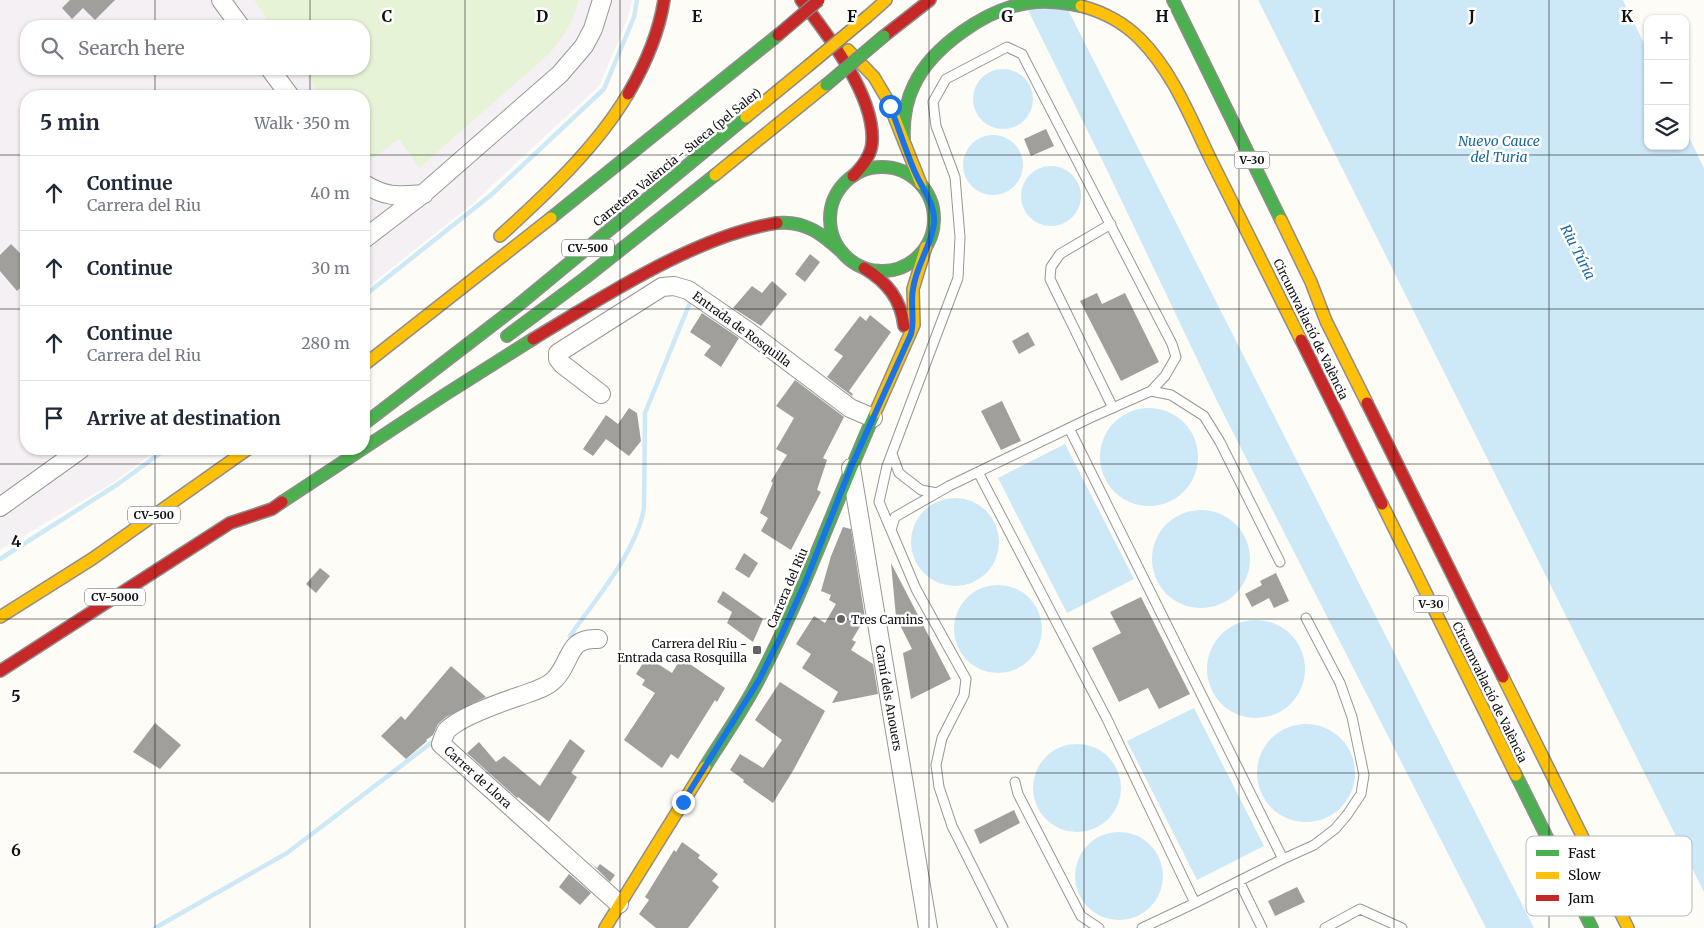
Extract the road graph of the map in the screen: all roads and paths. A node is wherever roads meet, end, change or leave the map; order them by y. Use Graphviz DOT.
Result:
graph roads {
  1 [pos="222,0"];
  2 [pos="602,0"];
  3 [pos="664,0"];
  4 [pos="801,0"];
  5 [pos="819,0"];
  6 [pos="886,0"];
  7 [pos="930,0"];
  8 [pos="1173,0"];
  9 [pos="236,20"];
  10 [pos="819,22"];
  11 [pos="274,75"];
  12 [pos="286,90"];
  13 [pos="904,141"];
  14 [pos="853,176"];
  15 [pos="921,184"];
  16 [pos="370,187"];
  17 [pos="424,194"];
  18 [pos="1111,224"];
  19 [pos="370,234"];
  20 [pos="493,243"];
  21 [pos="926,247"];
  22 [pos="843,253"];
  23 [pos="864,268"];
  24 [pos="1300,286"];
  25 [pos="415,310"];
  26 [pos="1326,321"];
  27 [pos="501,341"];
  28 [pos="905,348"];
  29 [pos="370,351"];
  30 [pos="370,360"];
  31 [pos="1151,391"];
  32 [pos="601,394"];
  33 [pos="414,400"];
  34 [pos="1112,408"];
  35 [pos="873,418"];
  36 [pos="370,419"];
  37 [pos="370,427"];
  38 [pos="1069,428"];
  39 [pos="370,446"];
  40 [pos="892,454"];
  41 [pos="72,455"];
  42 [pos="239,455"];
  43 [pos="355,455"];
  44 [pos="851,467"];
  45 [pos="978,472"];
  46 [pos="937,493"];
  47 [pos="256,501"];
  48 [pos="3,502"];
  49 [pos="230,523"];
  50 [pos="891,530"];
  51 [pos="1280,562"];
  52 [pos="0,617"];
  53 [pos="1306,618"];
  54 [pos="598,639"];
  55 [pos="0,670"];
  56 [pos="1015,782"];
  57 [pos="1546,836"];
  58 [pos="1582,836"];
  59 [pos="1283,860"];
  60 [pos="1239,881"];
  61 [pos="1195,903"];
  62 [pos="619,904"];
  63 [pos="1586,916"];
  64 [pos="1622,916"];
  65 [pos="605,928"];
  66 [pos="928,928"];
  67 [pos="1003,928"];
  68 [pos="1100,928"];
  69 [pos="1142,928"];
  70 [pos="1262,928"];
  71 [pos="1325,928"];
  72 [pos="1402,928"];
  73 [pos="1592,928"];
  74 [pos="1628,928"];
  1 -- 9 [label="street"];
  2 -- 17 [label="street"];
  3 -- 20 [label="main road"];
  4 -- 10 [label="main road"];
  5 -- 30 [label="main road, bridge"];
  6 -- 36 [label="main road, Carretera València - Sueca (pel Saler) / CV-500, bridge"];
  7 -- 27 [label="main road, bridge"];
  8 -- 26 [label="main road, Circumval·lació de València / V-30"];
  10 -- 13 [label="main road"];
  10 -- 14 [label="main road"];
  11 -- 12 [label="street"];
  13 -- 15 [label="main road"];
  13 -- 57 [label="main road, Circumval·lació de València / V-30"];
  14 -- 15 [label="main road"];
  14 -- 22 [label="main road"];
  15 -- 21 [label="main road"];
  16 -- 17 [label="street"];
  17 -- 19 [label="street"];
  18 -- 31 [label="lane"];
  18 -- 34 [label="lane"];
  18 -- 40 [label="lane"];
  21 -- 23 [label="main road"];
  21 -- 28 [label="main road, Carrera del Riu"];
  22 -- 23 [label="main road"];
  22 -- 39 [label="main road"];
  23 -- 28 [label="main road, Carrera del Riu"];
  24 -- 26 [label="main road"];
  25 -- 29 [label="main road"];
  26 -- 58 [label="main road, Circumval·lació de València / V-30"];
  28 -- 35 [label="main road, Carrera del Riu"];
  31 -- 34 [label="lane"];
  31 -- 51 [label="lane"];
  32 -- 35 [label="street, Entrada de Rosquilla"];
  33 -- 37 [label="main road"];
  34 -- 38 [label="lane"];
  35 -- 44 [label="main road, Carrera del Riu"];
  38 -- 45 [label="lane"];
  38 -- 59 [label="lane"];
  40 -- 46 [label="lane"];
  40 -- 50 [label="lane"];
  41 -- 48 [label="street"];
  42 -- 52 [label="main road, CV-500"];
  43 -- 49 [label="main road"];
  44 -- 62 [label="main road, Carrera del Riu"];
  44 -- 66 [label="street, Camí dels Anouers"];
  45 -- 46 [label="lane"];
  45 -- 61 [label="lane"];
  46 -- 50 [label="lane"];
  47 -- 49 [label="main road"];
  49 -- 55 [label="main road, CV-5000"];
  50 -- 67 [label="lane"];
  53 -- 59 [label="lane"];
  54 -- 62 [label="street, Carrer de Llora"];
  56 -- 68 [label="lane"];
  59 -- 60 [label="lane"];
  60 -- 61 [label="lane"];
  60 -- 70 [label="lane"];
  61 -- 69 [label="lane"];
  62 -- 65 [label="main road, Carrera del Riu"];
  63 -- 73 [label="main road, Circumval·lació de València / V-30"];
  64 -- 74 [label="main road, Circumval·lació de València / V-30"];
  71 -- 72 [label="lane"];
}
